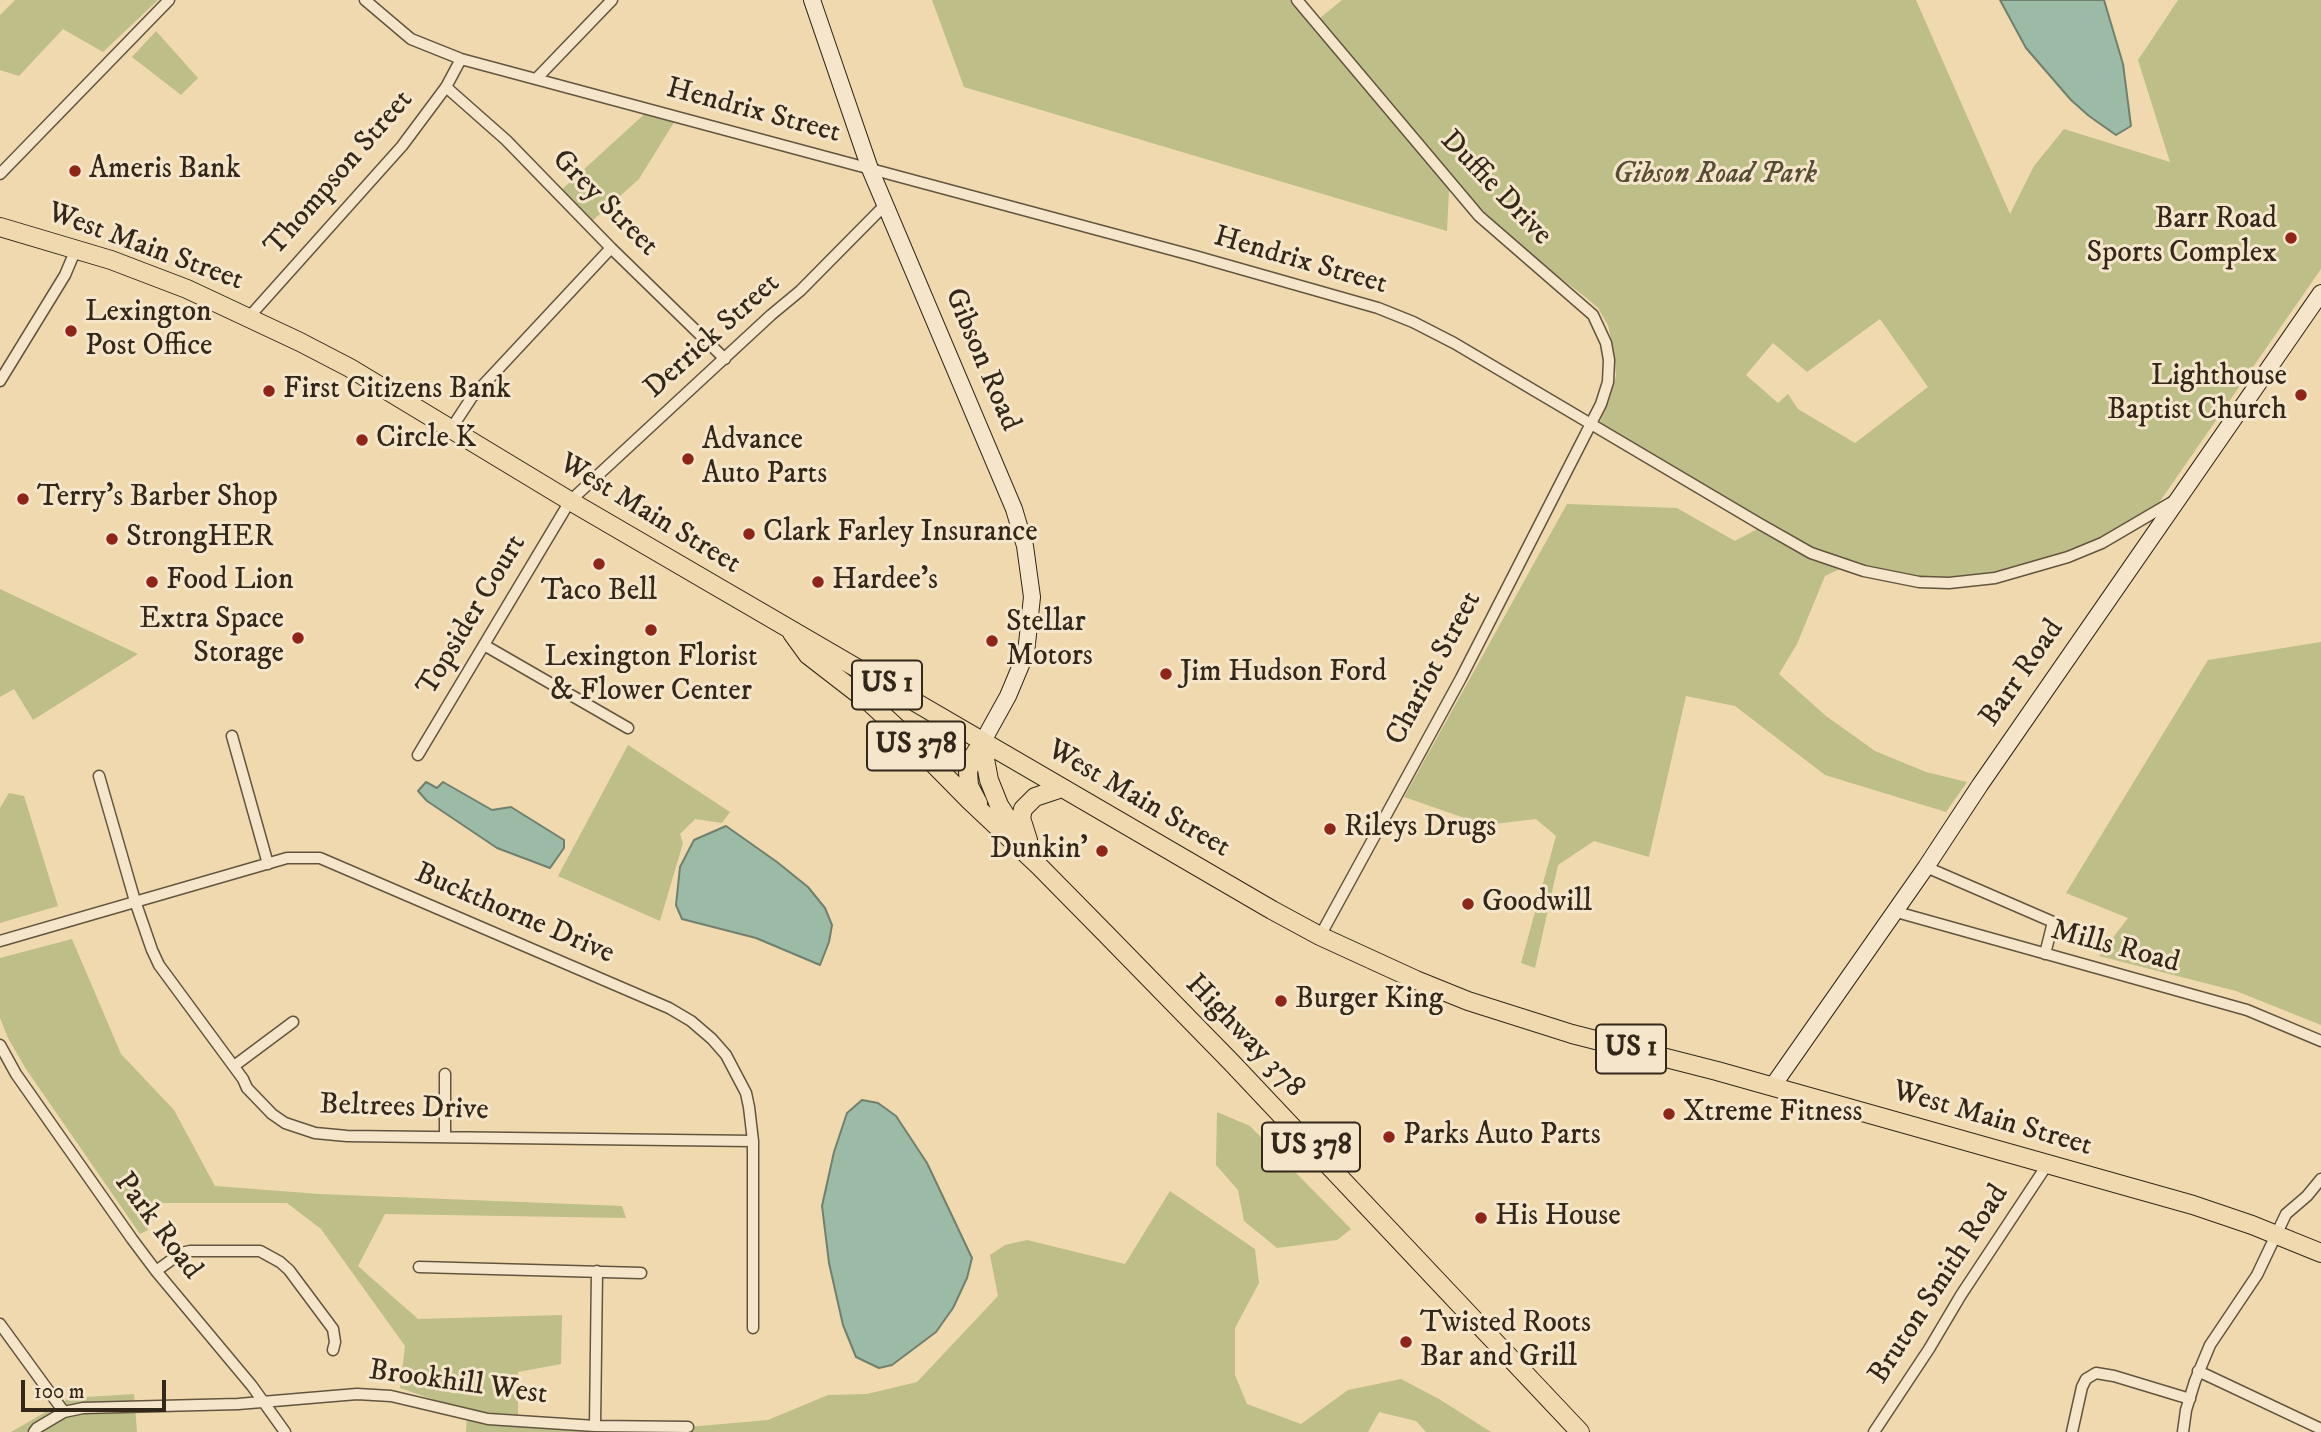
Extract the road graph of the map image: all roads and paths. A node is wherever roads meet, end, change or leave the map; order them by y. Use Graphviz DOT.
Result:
graph roads {
  1 [pos="169,0"];
  2 [pos="365,0"];
  3 [pos="612,0"];
  4 [pos="812,0"];
  5 [pos="1297,0"];
  6 [pos="461,59"];
  7 [pos="537,78"];
  8 [pos="446,87"];
  9 [pos="870,169"];
  10 [pos="0,174"];
  11 [pos="886,204"];
  12 [pos="0,227"];
  13 [pos="76,248"];
  14 [pos="611,248"];
  15 [pos="2321,293"];
  16 [pos="249,317"];
  17 [pos="725,359"];
  18 [pos="0,381"];
  19 [pos="1590,424"];
  20 [pos="451,429"];
  21 [pos="2180,497"];
  22 [pos="570,501"];
  23 [pos="790,630"];
  24 [pos="484,645"];
  25 [pos="628,728"];
  26 [pos="232,736"];
  27 [pos="982,743"];
  28 [pos="418,755"];
  29 [pos="99,776"];
  30 [pos="1062,788"];
  31 [pos="986,816"];
  32 [pos="268,864"];
  33 [pos="1039,866"];
  34 [pos="1926,867"];
  35 [pos="135,901"];
  36 [pos="1893,911"];
  37 [pos="1320,936"];
  38 [pos="0,941"];
  39 [pos="2045,954"];
  40 [pos="293,1022"];
  41 [pos="2321,1041"];
  42 [pos="0,1045"];
  43 [pos="234,1066"];
  44 [pos="445,1074"];
  45 [pos="1772,1087"];
  46 [pos="445,1136"];
  47 [pos="753,1141"];
  48 [pos="2047,1165"];
  49 [pos="2321,1179"];
  50 [pos="2277,1235"];
  51 [pos="2321,1253"];
  52 [pos="419,1267"];
  53 [pos="156,1271"];
  54 [pos="597,1271"];
  55 [pos="641,1273"];
  56 [pos="0,1324"];
  57 [pos="753,1328"];
  58 [pos="333,1350"];
  59 [pos="2198,1371"];
  60 [pos="2190,1399"];
  61 [pos="264,1401"];
  62 [pos="64,1412"];
  63 [pos="595,1426"];
  64 [pos="688,1427"];
  65 [pos="2321,1429"];
  66 [pos="34,1432"];
  67 [pos="285,1432"];
  68 [pos="1580,1432"];
  69 [pos="1874,1432"];
  70 [pos="2072,1432"];
  71 [pos="2183,1432"];
  1 -- 10 [label="street"];
  2 -- 6 [label="street, Hendrix Street"];
  3 -- 7 [label="street"];
  4 -- 9 [label="street, Gibson Road"];
  5 -- 19 [label="street, Duffie Drive"];
  6 -- 7 [label="street, Hendrix Street"];
  6 -- 8 [label="street, Thompson Street"];
  7 -- 9 [label="street, Hendrix Street"];
  8 -- 14 [label="street, Grey Street"];
  8 -- 16 [label="street, Thompson Street"];
  9 -- 11 [label="street, Gibson Road"];
  9 -- 19 [label="street, Hendrix Street"];
  11 -- 17 [label="street, Derrick Street"];
  11 -- 27 [label="street, Gibson Road"];
  12 -- 13 [label="main road, West Main Street / US 1"];
  13 -- 16 [label="main road, West Main Street / US 1"];
  13 -- 18 [label="street"];
  14 -- 17 [label="street, Grey Street"];
  14 -- 20 [label="street"];
  15 -- 21 [label="street, Barr Road"];
  16 -- 20 [label="main road, West Main Street / US 1"];
  17 -- 22 [label="street, Derrick Street"];
  19 -- 21 [label="street, Hendrix Street"];
  19 -- 37 [label="street, Chariot Street"];
  20 -- 22 [label="main road, West Main Street / US 1"];
  21 -- 34 [label="street, Barr Road"];
  22 -- 23 [label="main road, West Main Street / US 1"];
  22 -- 24 [label="street, Topsider Court"];
  23 -- 27 [label="main road, West Main Street / US 1"];
  23 -- 31 [label="main road, US 378"];
  24 -- 25 [label="street"];
  24 -- 28 [label="street, Topsider Court"];
  26 -- 32 [label="street"];
  27 -- 30 [label="main road, West Main Street / US 1"];
  27 -- 31 [label="main road"];
  27 -- 33 [label="main road, US 378"];
  29 -- 35 [label="street, Beltrees Drive"];
  30 -- 33 [label="main road"];
  30 -- 37 [label="main road, West Main Street / US 1"];
  31 -- 33 [label="main road, US 378"];
  32 -- 35 [label="street, Buckthorne Drive"];
  32 -- 47 [label="street, Buckthorne Drive"];
  33 -- 68 [label="main road, Highway 378 / US 378"];
  34 -- 36 [label="street, Barr Road"];
  34 -- 39 [label="street"];
  35 -- 38 [label="street, Buckthorne Drive"];
  35 -- 43 [label="street, Beltrees Drive"];
  36 -- 39 [label="street, Mills Road"];
  36 -- 45 [label="street, Barr Road"];
  37 -- 45 [label="main road, West Main Street / US 1"];
  39 -- 41 [label="street, Mills Road"];
  40 -- 43 [label="street"];
  42 -- 53 [label="street, Park Road"];
  43 -- 46 [label="street, Beltrees Drive"];
  44 -- 46 [label="street"];
  45 -- 48 [label="main road, West Main Street / US 1"];
  46 -- 47 [label="street, Beltrees Drive"];
  47 -- 57 [label="street, Buckthorne Drive"];
  48 -- 50 [label="main road, West Main Street / US 1"];
  48 -- 69 [label="street, Bruton Smith Road"];
  49 -- 50 [label="street"];
  50 -- 51 [label="main road, West Main Street / US 1"];
  50 -- 59 [label="street"];
  52 -- 54 [label="street"];
  53 -- 58 [label="street"];
  53 -- 61 [label="street, Park Road"];
  54 -- 55 [label="street"];
  54 -- 63 [label="street"];
  56 -- 62 [label="street"];
  59 -- 60 [label="street"];
  59 -- 65 [label="street"];
  60 -- 70 [label="street"];
  60 -- 71 [label="street"];
  61 -- 62 [label="street, Brookhill West"];
  61 -- 63 [label="street, Brookhill West"];
  61 -- 67 [label="street, Park Road"];
  62 -- 66 [label="street"];
  63 -- 64 [label="street, Brookhill West"];
}
